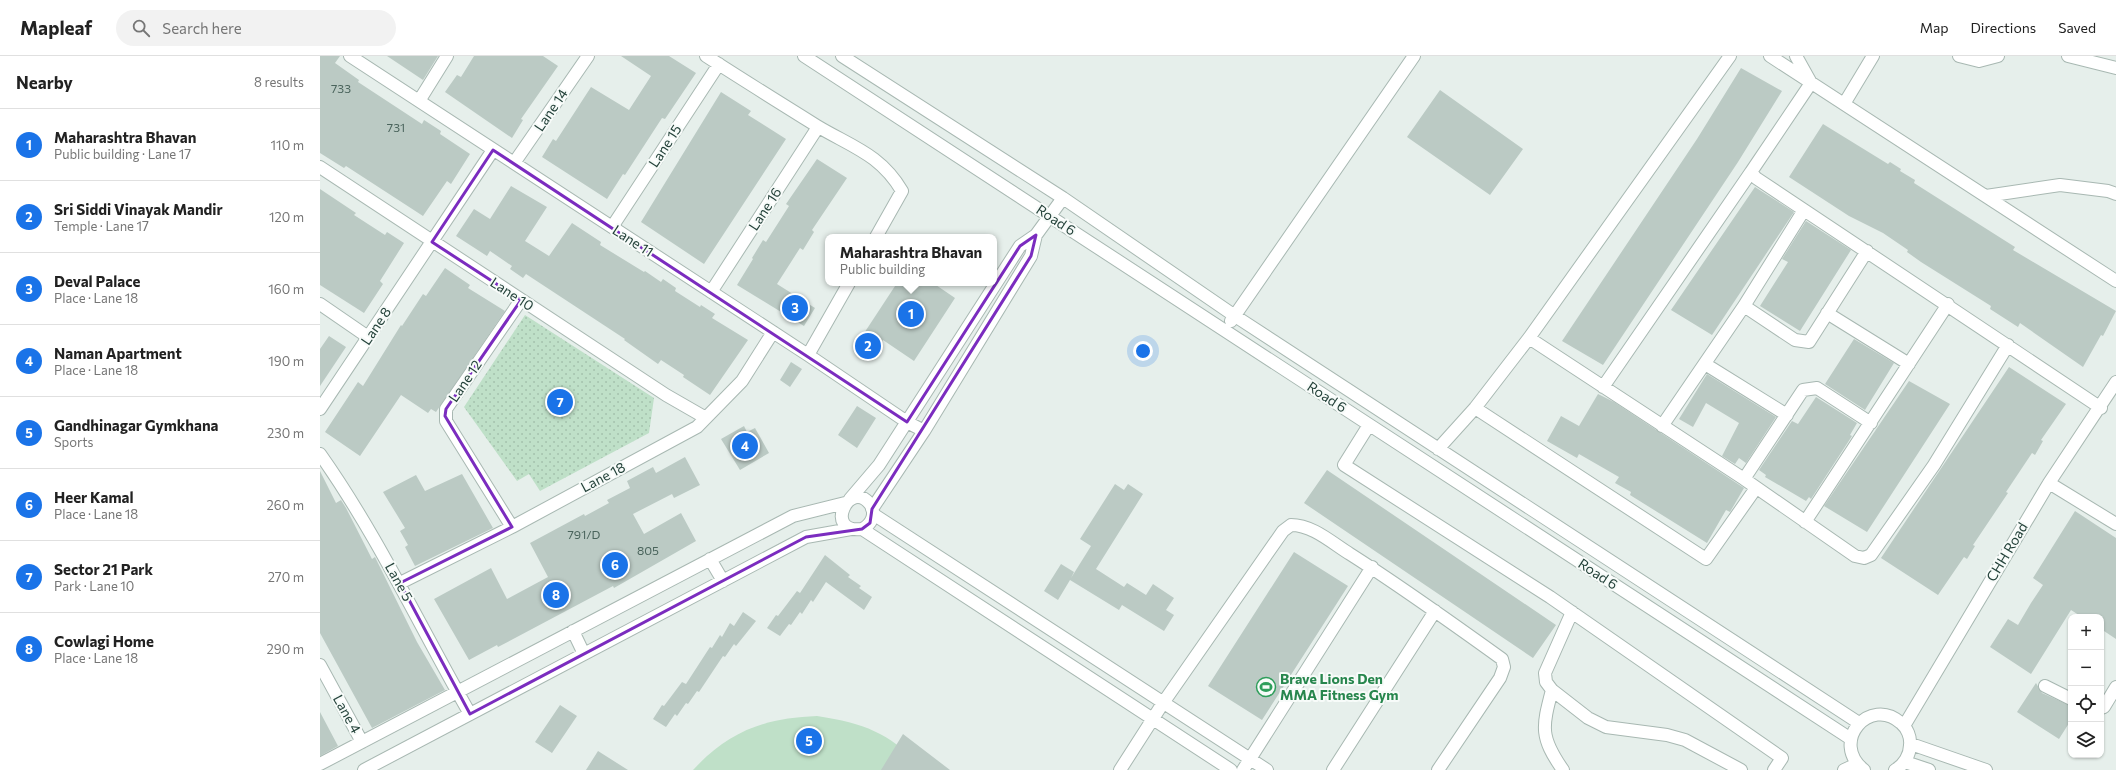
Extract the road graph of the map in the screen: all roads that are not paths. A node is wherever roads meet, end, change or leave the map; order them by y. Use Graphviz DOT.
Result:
graph roads {
  1 [pos="350,56"];
  2 [pos="447,56"];
  3 [pos="588,56"];
  4 [pos="706,56"];
  5 [pos="804,56"];
  6 [pos="842,56"];
  7 [pos="1414,56"];
  8 [pos="1730,56"];
  9 [pos="1770,56"];
  10 [pos="1796,56"];
  11 [pos="1873,56"];
  12 [pos="1959,56"];
  13 [pos="1998,56"];
  14 [pos="2068,56"];
  15 [pos="719,64"];
  16 [pos="2116,68"];
  17 [pos="1811,83"];
  18 [pos="418,101"];
  19 [pos="1844,104"];
  20 [pos="818,126"];
  21 [pos="493,150"];
  22 [pos="514,163"];
  23 [pos="320,167"];
  24 [pos="1751,172"];
  25 [pos="2116,194"];
  26 [pos="1986,196"];
  27 [pos="1063,198"];
  28 [pos="1804,210"];
  29 [pos="1050,216"];
  30 [pos="612,227"];
  31 [pos="878,234"];
  32 [pos="1036,235"];
  33 [pos="432,242"];
  34 [pos="1867,251"];
  35 [pos="2116,281"];
  36 [pos="997,282"];
  37 [pos="847,286"];
  38 [pos="994,286"];
  39 [pos="711,292"];
  40 [pos="521,300"];
  41 [pos="320,304"];
  42 [pos="1948,304"];
  43 [pos="1744,306"];
  44 [pos="1827,313"];
  45 [pos="1235,316"];
  46 [pos="1225,331"];
  47 [pos="773,332"];
  48 [pos="368,337"];
  49 [pos="1529,338"];
  50 [pos="2008,345"];
  51 [pos="808,354"];
  52 [pos="1705,364"];
  53 [pos="1909,364"];
  54 [pos="2116,382"];
  55 [pos="1603,387"];
  56 [pos="1475,408"];
  57 [pos="2100,408"];
  58 [pos="320,409"];
  59 [pos="1787,415"];
  60 [pos="706,418"];
  61 [pos="907,422"];
  62 [pos="1871,423"];
  63 [pos="1369,425"];
  64 [pos="1662,426"];
  65 [pos="924,431"];
  66 [pos="1438,449"];
  67 [pos="320,454"];
  68 [pos="1744,479"];
  69 [pos="2049,483"];
  70 [pos="1756,488"];
  71 [pos="848,501"];
  72 [pos="873,511"];
  73 [pos="1805,522"];
  74 [pos="2116,524"];
  75 [pos="512,527"];
  76 [pos="856,529"];
  77 [pos="710,559"];
  78 [pos="1372,567"];
  79 [pos="723,581"];
  80 [pos="400,583"];
  81 [pos="1435,611"];
  82 [pos="1572,612"];
  83 [pos="573,631"];
  84 [pos="584,654"];
  85 [pos="320,665"];
  86 [pos="2045,686"];
  87 [pos="2116,687"];
  88 [pos="1552,690"];
  89 [pos="458,692"];
  90 [pos="2068,698"];
  91 [pos="1163,703"];
  92 [pos="2104,707"];
  93 [pos="470,714"];
  94 [pos="1153,719"];
  95 [pos="1859,723"];
  96 [pos="1904,726"];
  97 [pos="1850,739"];
  98 [pos="362,742"];
  99 [pos="1910,744"];
  100 [pos="1250,759"];
  101 [pos="1905,762"];
  102 [pos="320,764"];
  103 [pos="1861,767"];
  104 [pos="364,770"];
  105 [pos="1120,770"];
  106 [pos="1231,770"];
  107 [pos="1243,770"];
  108 [pos="1266,770"];
  109 [pos="1333,770"];
  110 [pos="1438,770"];
  111 [pos="1563,770"];
  112 [pos="1742,770"];
  113 [pos="1774,770"];
  114 [pos="1844,770"];
  115 [pos="1895,770"];
  116 [pos="1929,770"];
  117 [pos="1986,770"];
  1 -- 18 [label="street, Lane 11"];
  2 -- 18 [label="street"];
  3 -- 22 [label="street, Lane 14"];
  4 -- 15 [label="street"];
  5 -- 29 [label="street, Road 6"];
  6 -- 27 [label="street, Road 6"];
  7 -- 45 [label="street"];
  8 -- 49 [label="street"];
  9 -- 17 [label="street"];
  10 -- 17 [label="street"];
  11 -- 19 [label="street"];
  12 -- 13 [label="street"];
  14 -- 16 [label="street"];
  15 -- 20 [label="street"];
  15 -- 30 [label="street, Lane 15"];
  17 -- 19 [label="street"];
  17 -- 24 [label="street"];
  18 -- 21 [label="street, Lane 11"];
  19 -- 26 [label="street"];
  20 -- 31 [label="street"];
  20 -- 39 [label="street, Lane 16"];
  21 -- 22 [label="street, Lane 11"];
  21 -- 33 [label="street"];
  22 -- 30 [label="street, Lane 11"];
  23 -- 33 [label="street, Lane 10"];
  24 -- 28 [label="street"];
  24 -- 55 [label="street"];
  25 -- 26 [label="street"];
  26 -- 35 [label="street"];
  27 -- 29 [label="street"];
  27 -- 45 [label="street, Road 6"];
  28 -- 34 [label="street"];
  28 -- 43 [label="street"];
  29 -- 32 [label="street"];
  29 -- 46 [label="street, Road 6"];
  30 -- 39 [label="street, Lane 11"];
  32 -- 36 [label="street"];
  32 -- 65 [label="street"];
  33 -- 40 [label="street, Lane 10"];
  33 -- 48 [label="street, Lane 8"];
  34 -- 42 [label="street"];
  34 -- 44 [label="street"];
  37 -- 51 [label="street"];
  38 -- 61 [label="street"];
  39 -- 47 [label="street, Lane 11"];
  40 -- 60 [label="street, Lane 10"];
  40 -- 75 [label="street, Lane 12"];
  41 -- 48 [label="street"];
  42 -- 50 [label="street"];
  42 -- 53 [label="street"];
  43 -- 44 [label="street"];
  43 -- 52 [label="street"];
  44 -- 53 [label="street"];
  45 -- 46 [label="street"];
  45 -- 66 [label="street, Road 6"];
  46 -- 63 [label="street, Road 6"];
  47 -- 51 [label="street, Lane 11"];
  47 -- 60 [label="street, Lane 18"];
  48 -- 58 [label="street, Lane 8"];
  49 -- 55 [label="street"];
  49 -- 56 [label="street"];
  50 -- 57 [label="street"];
  50 -- 73 [label="street"];
  51 -- 61 [label="street, Lane 11"];
  52 -- 59 [label="street"];
  52 -- 64 [label="street"];
  53 -- 62 [label="street"];
  54 -- 57 [label="street, CHH Road"];
  55 -- 64 [label="street"];
  56 -- 66 [label="street"];
  56 -- 70 [label="street"];
  57 -- 69 [label="street, CHH Road"];
  59 -- 62 [label="street"];
  59 -- 68 [label="street"];
  60 -- 75 [label="street, Lane 18"];
  61 -- 65 [label="street, Lane 11"];
  61 -- 71 [label="street"];
  62 -- 73 [label="street"];
  63 -- 82 [label="street"];
  63 -- 97 [label="street, Road 6"];
  64 -- 68 [label="street"];
  65 -- 72 [label="street"];
  66 -- 95 [label="street, Road 6"];
  67 -- 80 [label="street, Lane 5"];
  68 -- 70 [label="street"];
  69 -- 74 [label="street"];
  69 -- 96 [label="street, CHH Road"];
  70 -- 73 [label="street"];
  71 -- 72 [label="street"];
  71 -- 76 [label="street"];
  71 -- 77 [label="street"];
  72 -- 76 [label="street"];
  72 -- 91 [label="street"];
  75 -- 80 [label="street, Lane 18"];
  76 -- 79 [label="street"];
  76 -- 94 [label="street"];
  77 -- 79 [label="street"];
  77 -- 83 [label="street"];
  78 -- 81 [label="street"];
  78 -- 91 [label="street"];
  78 -- 100 [label="street"];
  79 -- 84 [label="street"];
  80 -- 89 [label="street, Lane 5"];
  81 -- 109 [label="street"];
  81 -- 110 [label="street"];
  82 -- 88 [label="street"];
  82 -- 113 [label="street"];
  83 -- 84 [label="street"];
  83 -- 89 [label="street"];
  84 -- 93 [label="street"];
  85 -- 98 [label="street, Lane 4"];
  86 -- 90 [label="street"];
  87 -- 92 [label="street"];
  88 -- 111 [label="street"];
  88 -- 112 [label="street"];
  89 -- 93 [label="street, Lane 5"];
  89 -- 98 [label="street"];
  91 -- 94 [label="street"];
  91 -- 100 [label="street"];
  93 -- 104 [label="street"];
  94 -- 105 [label="street"];
  94 -- 106 [label="street"];
  95 -- 96 [label="street"];
  95 -- 97 [label="street"];
  96 -- 99 [label="street"];
  97 -- 103 [label="street"];
  98 -- 102 [label="street"];
  99 -- 101 [label="street"];
  99 -- 117 [label="street"];
  100 -- 107 [label="street"];
  100 -- 108 [label="street"];
  101 -- 115 [label="street"];
  101 -- 116 [label="street"];
  103 -- 114 [label="street"];
}
